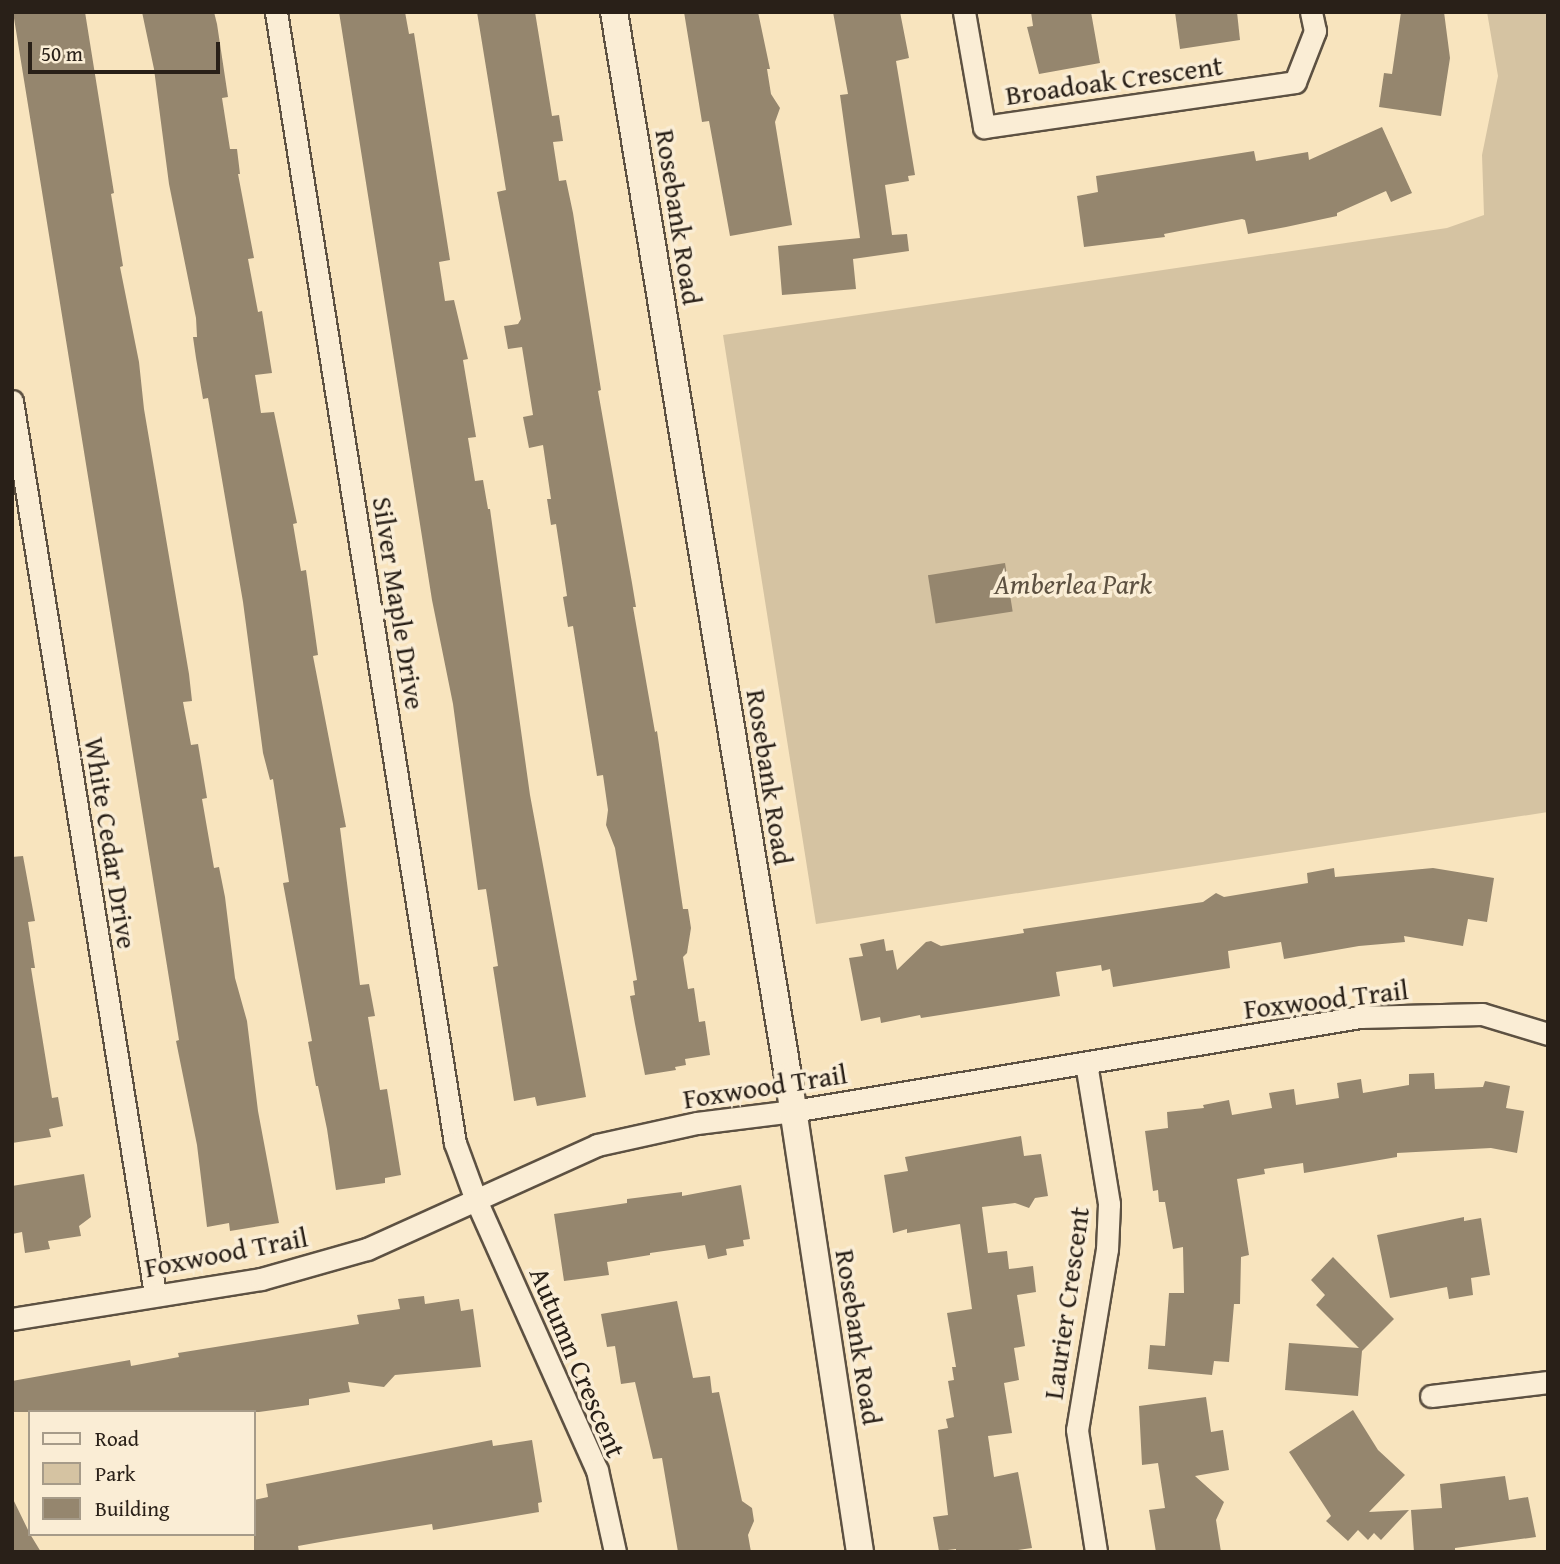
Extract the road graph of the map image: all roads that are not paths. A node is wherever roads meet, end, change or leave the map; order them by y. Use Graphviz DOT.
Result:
graph roads {
  1 [pos="276,12"];
  2 [pos="614,12"];
  3 [pos="964,12"];
  4 [pos="1311,12"];
  5 [pos="12,401"];
  6 [pos="1548,1034"];
  7 [pos="1086,1063"];
  8 [pos="793,1111"];
  9 [pos="476,1200"];
  10 [pos="155,1294"];
  11 [pos="12,1319"];
  12 [pos="1548,1382"];
  13 [pos="1431,1396"];
  14 [pos="615,1552"];
  15 [pos="860,1552"];
  16 [pos="1096,1552"];
  1 -- 9 [label="street, Silver Maple Drive"];
  2 -- 8 [label="street, Rosebank Road"];
  3 -- 4 [label="street, Broadoak Crescent"];
  5 -- 10 [label="street, White Cedar Drive"];
  6 -- 7 [label="street, Foxwood Trail"];
  7 -- 8 [label="street, Foxwood Trail"];
  7 -- 16 [label="street, Laurier Crescent"];
  8 -- 9 [label="street, Foxwood Trail"];
  8 -- 15 [label="street, Rosebank Road"];
  9 -- 10 [label="street, Foxwood Trail"];
  9 -- 14 [label="street, Autumn Crescent"];
  10 -- 11 [label="street, Foxwood Trail"];
  12 -- 13 [label="street"];
}
